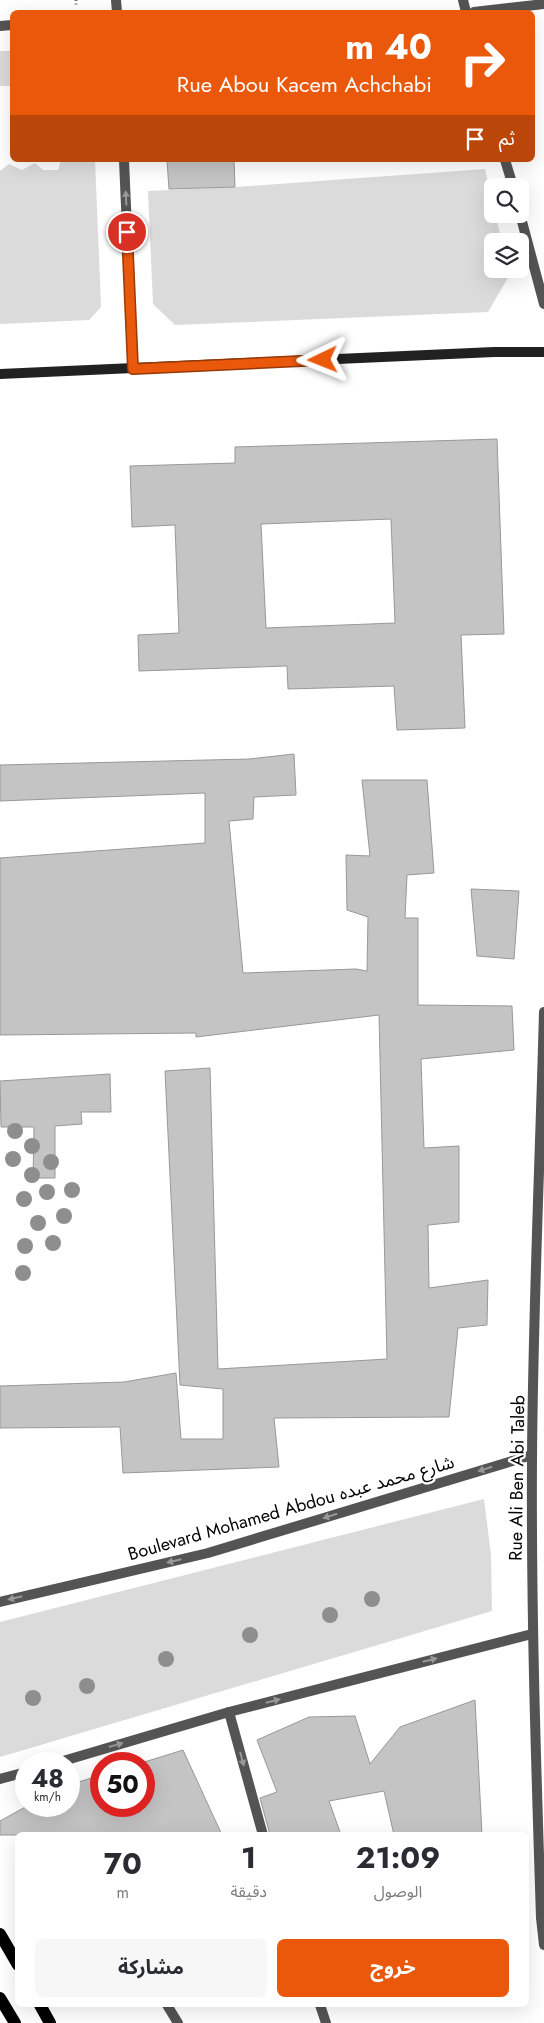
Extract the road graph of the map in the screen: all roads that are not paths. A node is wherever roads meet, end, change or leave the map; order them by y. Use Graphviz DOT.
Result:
graph roads {
  1 [pos="544,4"];
  2 [pos="492,10"];
  3 [pos="124,162"];
  4 [pos="506,162"];
  5 [pos="510,178"];
  6 [pos="522,223"];
  7 [pos="544,304"];
  8 [pos="544,352"];
  9 [pos="133,369"];
  10 [pos="0,374"];
  11 [pos="544,1012"];
  12 [pos="532,1455"];
  13 [pos="0,1602"];
  14 [pos="532,1634"];
  15 [pos="229,1712"];
  16 [pos="80,1756"];
  17 [pos="15,1775"];
  18 [pos="0,1779"];
  19 [pos="262,1832"];
  20 [pos="0,1934"];
  21 [pos="544,1945"];
  22 [pos="15,1960"];
  23 [pos="0,1998"];
  24 [pos="43,2007"];
  25 [pos="168,2007"];
  26 [pos="321,2007"];
  27 [pos="15,2023"];
  28 [pos="50,2023"];
  29 [pos="178,2023"];
  30 [pos="326,2023"];
  1 -- 2 [label="street"];
  9 -- 3 [label="street, one-way"];
  4 -- 5 [label="street"];
  6 -- 7 [label="street"];
  8 -- 9 [label="main road"];
  9 -- 10 [label="main road"];
  11 -- 12 [label="street, Rue Ali Ben Abi Taleb"];
  12 -- 13 [label="street, Boulevard Mohamed Abdou شارع محمد عبده, one-way"];
  12 -- 14 [label="street, Rue Ali Ben Abi Taleb"];
  15 -- 14 [label="street, one-way"];
  14 -- 21 [label="street, Rue Ali Ben Abi Taleb"];
  16 -- 15 [label="street, one-way"];
  15 -- 19 [label="street, one-way"];
  17 -- 18 [label="street"];
  20 -- 22 [label="main road"];
  23 -- 27 [label="main road"];
  24 -- 28 [label="main road"];
  25 -- 29 [label="street"];
  26 -- 30 [label="street"];
}
